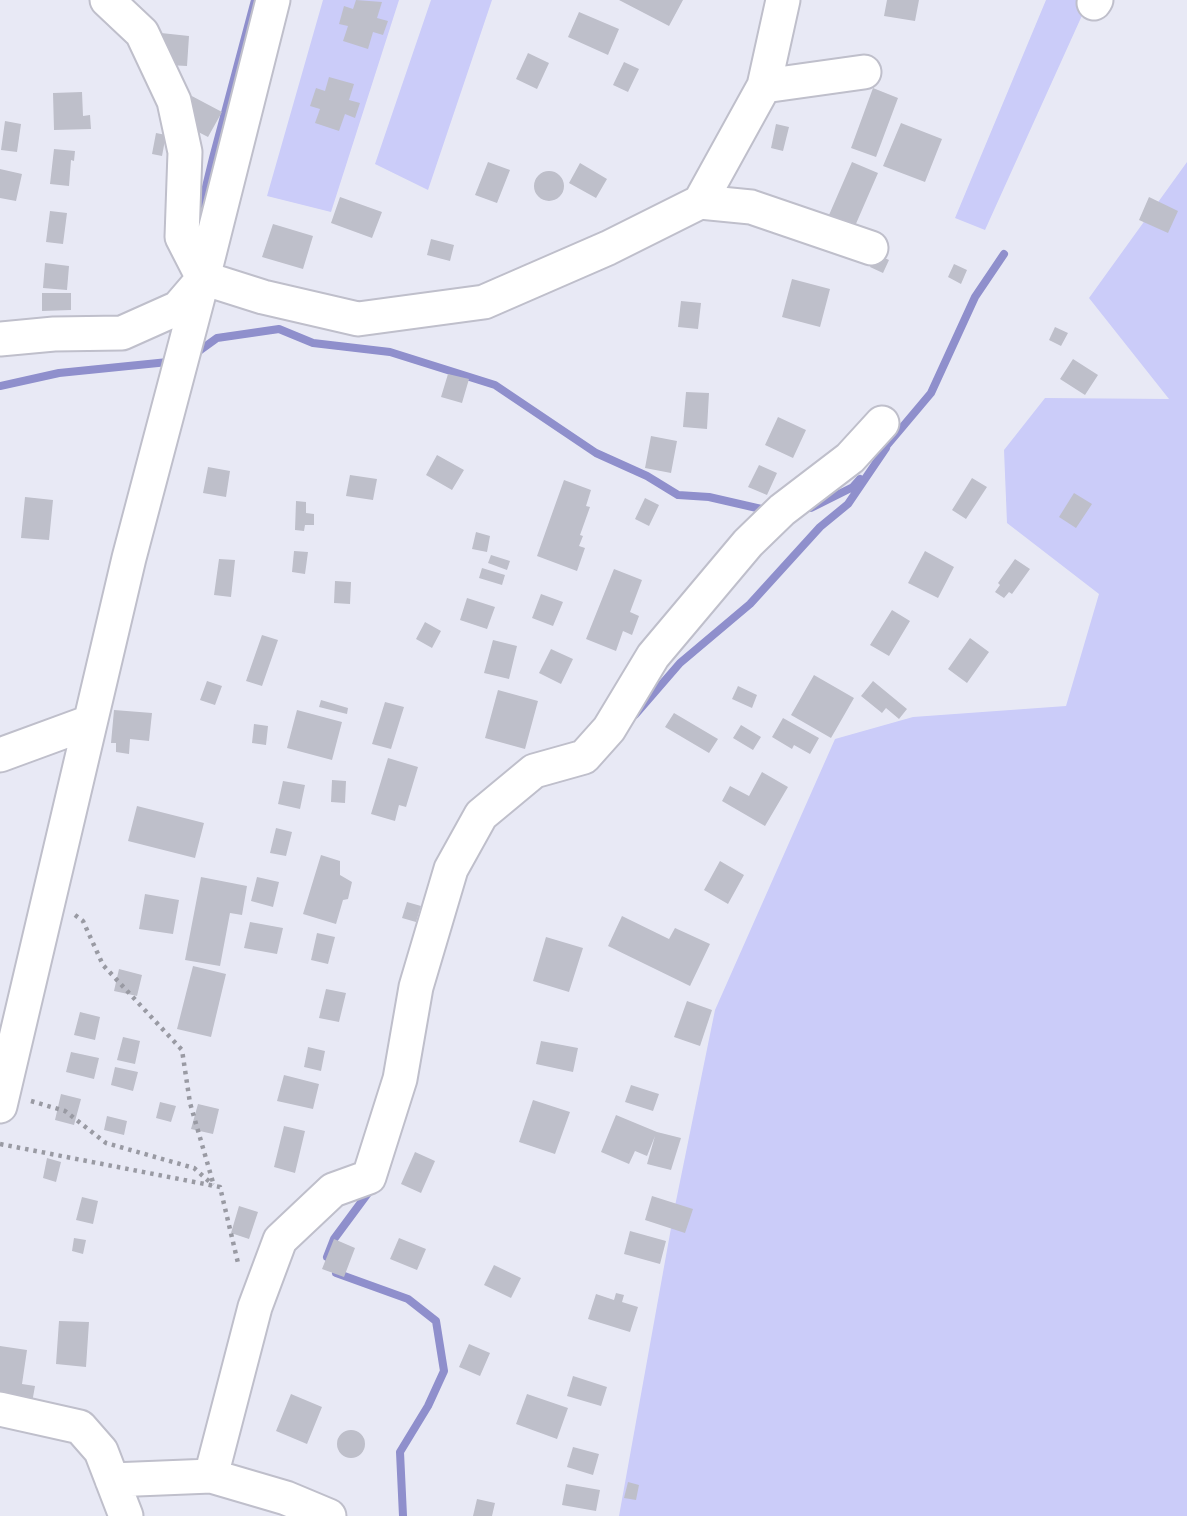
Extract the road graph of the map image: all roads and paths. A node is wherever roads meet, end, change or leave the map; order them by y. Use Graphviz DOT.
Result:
graph roads {
  1 [pos="107,0"];
  2 [pos="273,0"];
  3 [pos="783,0"];
  4 [pos="864,72"];
  5 [pos="764,86"];
  6 [pos="700,202"];
  7 [pos="871,248"];
  8 [pos="203,278"];
  9 [pos="0,339"];
  10 [pos="882,423"];
  11 [pos="90,723"];
  12 [pos="0,755"];
  13 [pos="51,893"];
  14 [pos="2,1100"];
  15 [pos="0,1144"];
  16 [pos="214,1186"];
  17 [pos="239,1266"];
  18 [pos="0,1409"];
  19 [pos="211,1476"];
  20 [pos="112,1480"];
  21 [pos="126,1516"];
  22 [pos="329,1516"];
  1 -- 8 [label="street"];
  2 -- 8 [label="street"];
  3 -- 5 [label="street"];
  4 -- 5 [label="street"];
  5 -- 6 [label="street"];
  6 -- 7 [label="street"];
  6 -- 8 [label="street"];
  8 -- 9 [label="street"];
  8 -- 11 [label="street"];
  10 -- 19 [label="street"];
  11 -- 12 [label="street"];
  11 -- 13 [label="street"];
  13 -- 14 [label="street"];
  13 -- 16 [label="path"];
  14 -- 16 [label="path"];
  15 -- 16 [label="path"];
  16 -- 17 [label="path"];
  18 -- 20 [label="street"];
  19 -- 20 [label="street"];
  19 -- 22 [label="street"];
  20 -- 21 [label="street"];
}
